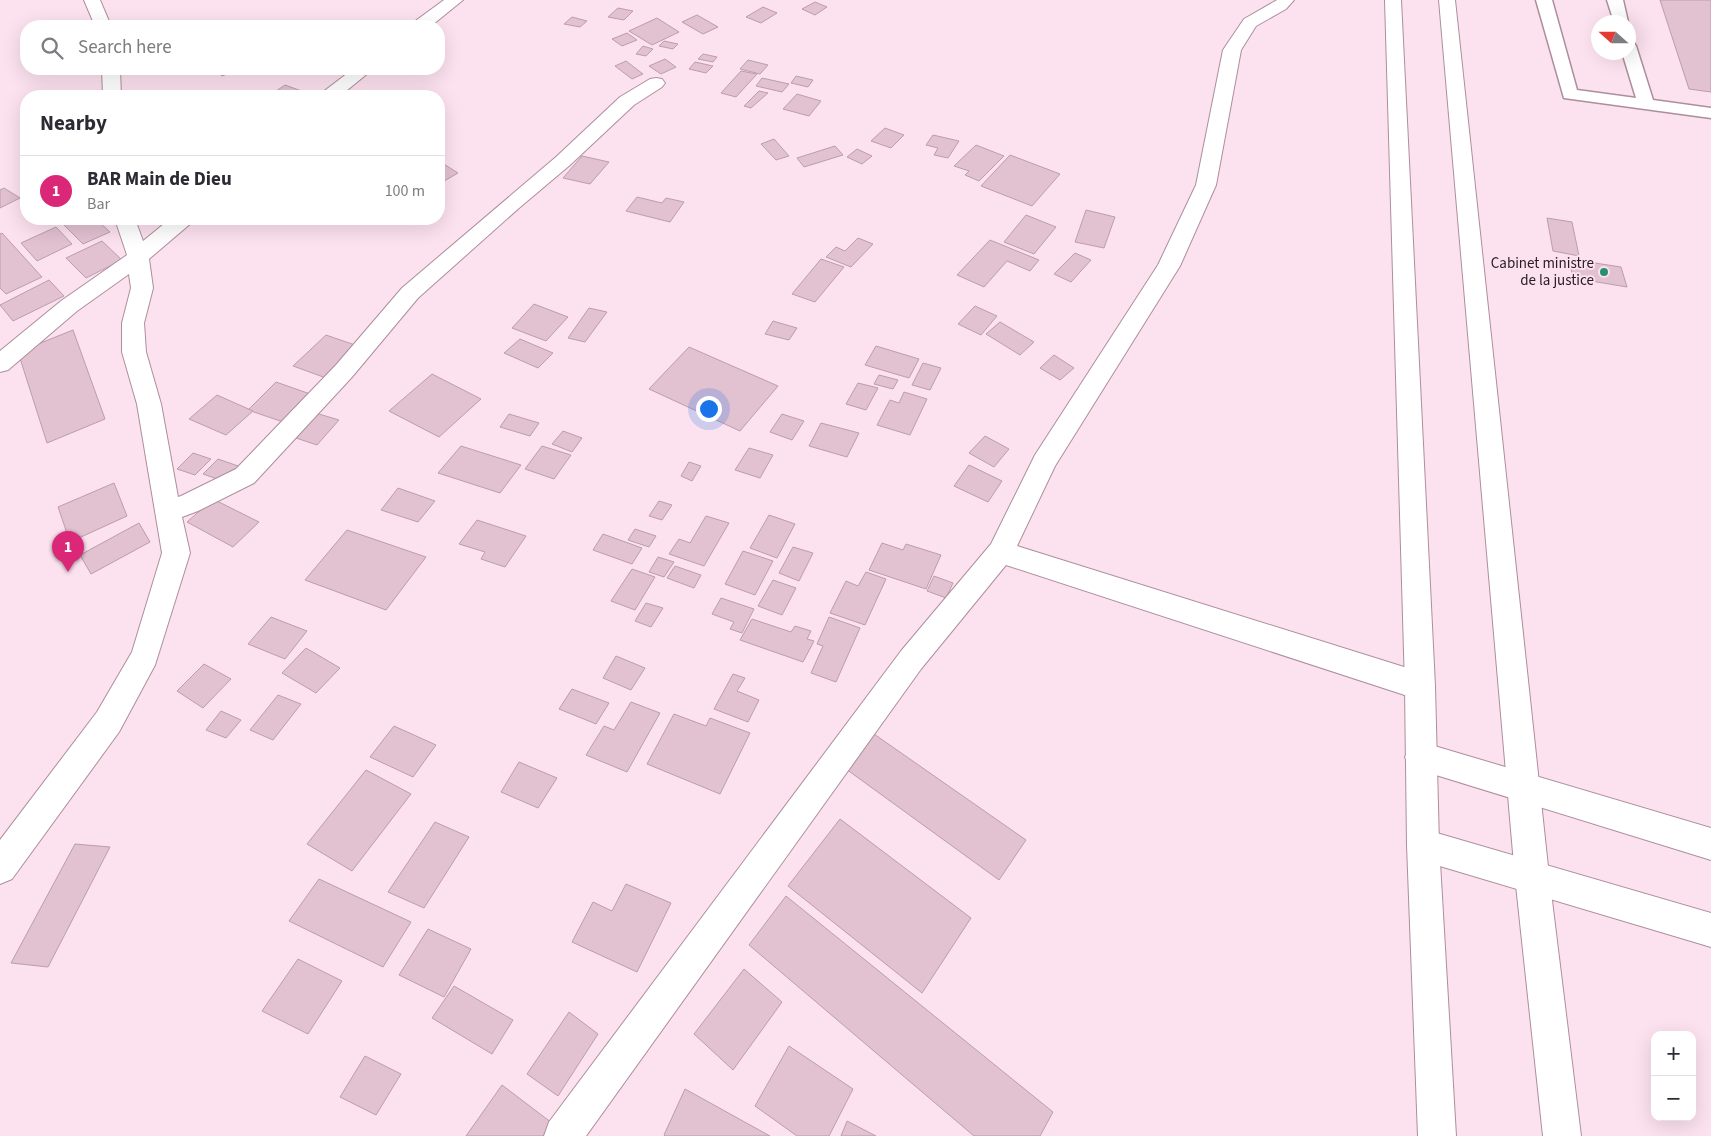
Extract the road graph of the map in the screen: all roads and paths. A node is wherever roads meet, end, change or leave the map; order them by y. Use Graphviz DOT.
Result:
graph roads {
  1 [pos="92,0"];
  2 [pos="455,0"];
  3 [pos="1286,0"];
  4 [pos="1393,0"];
  5 [pos="1447,0"];
  6 [pos="1544,0"];
  7 [pos="1615,0"];
  8 [pos="1619,15"];
  9 [pos="100,20"];
  10 [pos="428,20"];
  11 [pos="1632,60"];
  12 [pos="111,75"];
  13 [pos="356,75"];
  14 [pos="656,83"];
  15 [pos="112,90"];
  16 [pos="337,90"];
  17 [pos="1646,104"];
  18 [pos="1711,113"];
  19 [pos="127,225"];
  20 [pos="176,225"];
  21 [pos="138,257"];
  22 [pos="0,364"];
  23 [pos="167,511"];
  24 [pos="1001,552"];
  25 [pos="1420,686"];
  26 [pos="1421,757"];
  27 [pos="1524,787"];
  28 [pos="1711,844"];
  29 [pos="1423,845"];
  30 [pos="0,867"];
  31 [pos="1532,876"];
  32 [pos="1711,930"];
  33 [pos="563,1136"];
  34 [pos="1437,1136"];
  35 [pos="1562,1136"];
  1 -- 9 [label="street"];
  2 -- 10 [label="street"];
  3 -- 24 [label="street"];
  4 -- 25 [label="street"];
  5 -- 27 [label="street"];
  6 -- 17 [label="lane"];
  7 -- 8 [label="lane"];
  11 -- 17 [label="lane"];
  12 -- 15 [label="street"];
  13 -- 16 [label="street"];
  14 -- 23 [label="street"];
  17 -- 18 [label="lane"];
  19 -- 21 [label="street"];
  20 -- 21 [label="street"];
  21 -- 22 [label="street"];
  21 -- 23 [label="street"];
  23 -- 30 [label="street"];
  24 -- 25 [label="street"];
  24 -- 33 [label="street"];
  25 -- 26 [label="street"];
  26 -- 27 [label="street"];
  26 -- 29 [label="street"];
  27 -- 28 [label="street"];
  27 -- 31 [label="street"];
  29 -- 31 [label="street"];
  29 -- 34 [label="street"];
  31 -- 32 [label="street"];
  31 -- 35 [label="street"];
}
